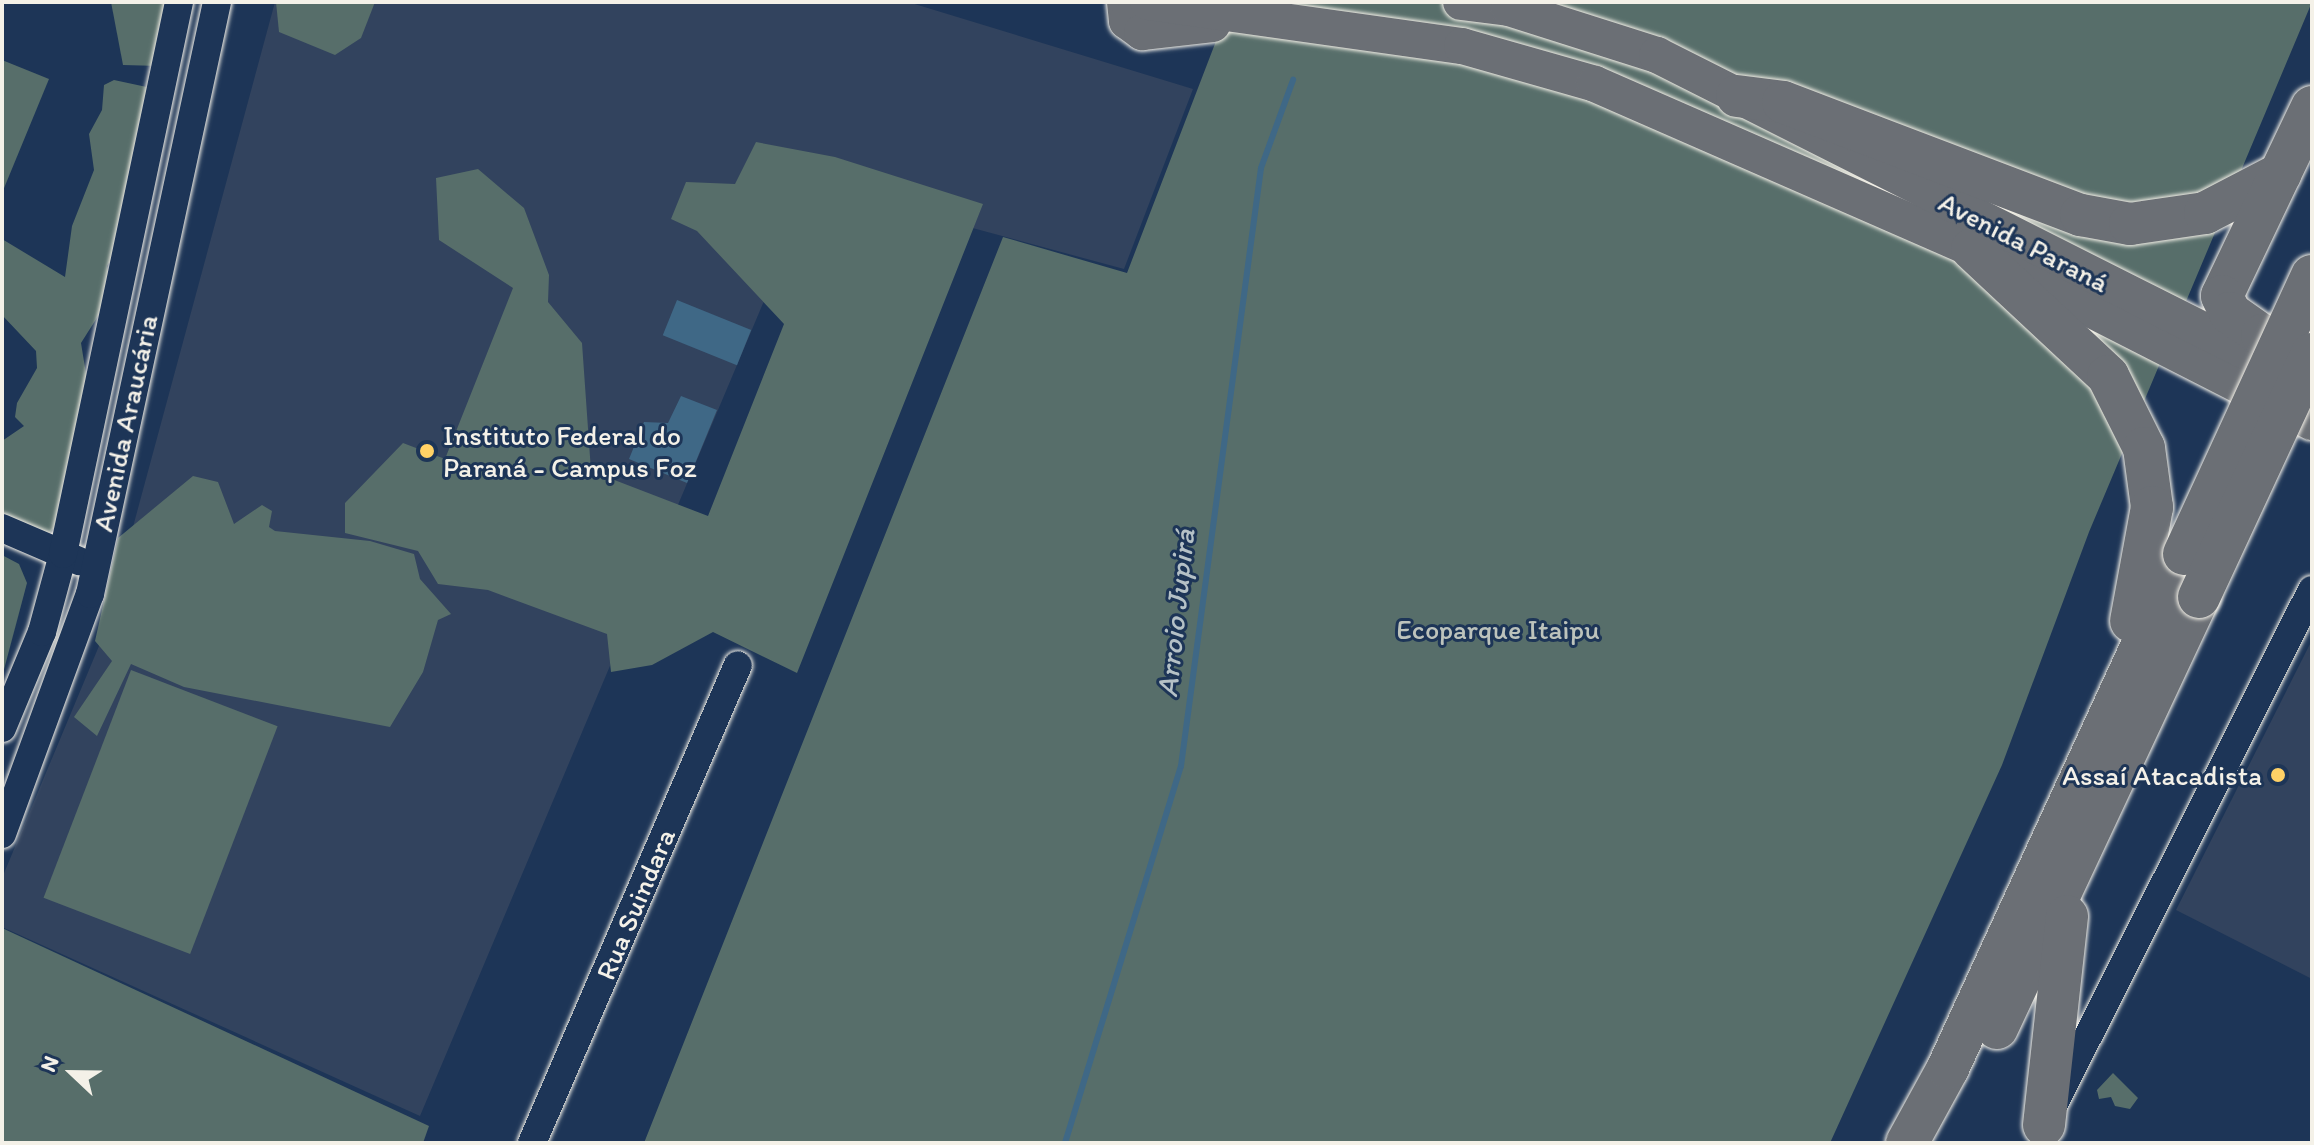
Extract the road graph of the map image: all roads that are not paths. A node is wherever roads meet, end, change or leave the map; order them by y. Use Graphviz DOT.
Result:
graph roads {
  1 [pos="179,2"];
  2 [pos="217,2"];
  3 [pos="1125,2"];
  4 [pos="1148,2"];
  5 [pos="1461,2"];
  6 [pos="1244,19"];
  7 [pos="1737,96"];
  8 [pos="2312,107"];
  9 [pos="2280,174"];
  10 [pos="1972,249"];
  11 [pos="2312,276"];
  12 [pos="2312,357"];
  13 [pos="2312,384"];
  14 [pos="2312,422"];
  15 [pos="2,528"];
  16 [pos="63,554"];
  17 [pos="95,567"];
  18 [pos="2312,590"];
  19 [pos="738,665"];
  20 [pos="2,728"];
  21 [pos="2,740"];
  22 [pos="2097,741"];
  23 [pos="35,753"];
  24 [pos="2,834"];
  25 [pos="2075,872"];
  26 [pos="2039,1134"];
  27 [pos="532,1143"];
  28 [pos="1907,1143"];
  29 [pos="1939,1143"];
  1 -- 16 [label="street, Avenida Araucária"];
  2 -- 17 [label="street, Avenida Araucária"];
  3 -- 6 [label="main road"];
  4 -- 6 [label="main road"];
  5 -- 7 [label="main road, Avenida Paraná"];
  6 -- 10 [label="main road, Avenida Paraná"];
  7 -- 9 [label="highway"];
  7 -- 13 [label="main road, Avenida Paraná"];
  8 -- 9 [label="highway"];
  9 -- 12 [label="highway"];
  10 -- 14 [label="main road, Avenida Paraná"];
  10 -- 22 [label="highway"];
  11 -- 22 [label="highway, bridge"];
  12 -- 25 [label="highway, bridge"];
  15 -- 16 [label="street"];
  16 -- 17 [label="street"];
  16 -- 20 [label="street, Avenida Araucária"];
  17 -- 23 [label="street, Avenida Araucária"];
  18 -- 26 [label="street"];
  19 -- 27 [label="street, Rua Suindara"];
  21 -- 23 [label="street"];
  22 -- 28 [label="highway"];
  23 -- 24 [label="street, Avenida Araucária"];
  25 -- 26 [label="highway"];
  25 -- 29 [label="highway"];
}
